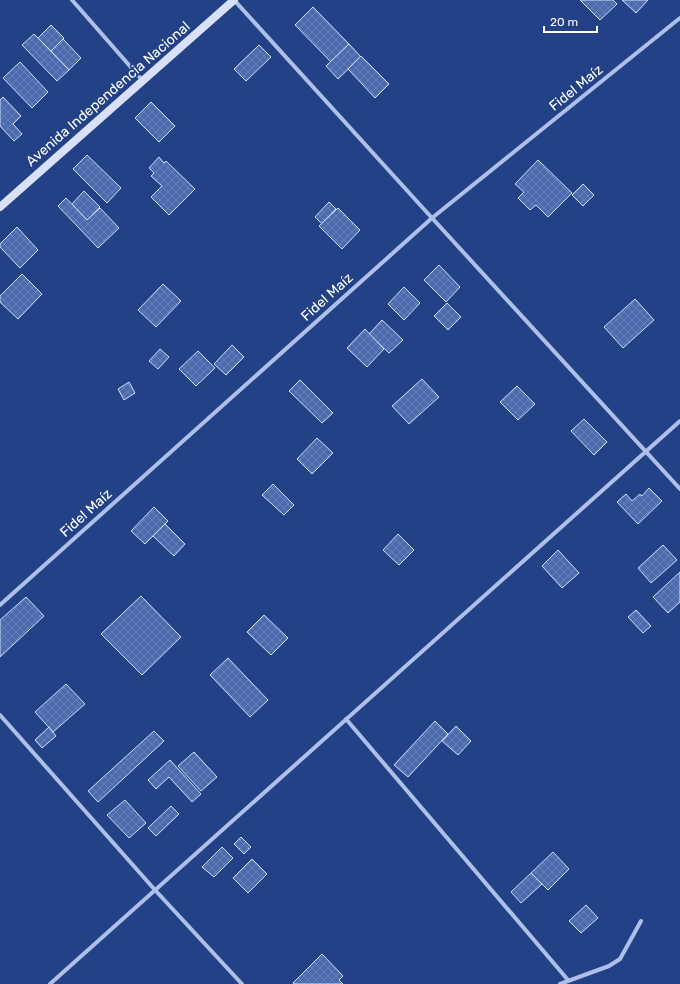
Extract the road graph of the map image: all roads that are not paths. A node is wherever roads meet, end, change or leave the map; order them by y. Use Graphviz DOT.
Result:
graph roads {
  1 [pos="72,0"];
  2 [pos="234,0"];
  3 [pos="680,18"];
  4 [pos="143,81"];
  5 [pos="0,207"];
  6 [pos="432,218"];
  7 [pos="680,421"];
  8 [pos="646,451"];
  9 [pos="680,489"];
  10 [pos="0,605"];
  11 [pos="0,715"];
  12 [pos="346,719"];
  13 [pos="155,890"];
  14 [pos="641,921"];
  15 [pos="568,980"];
  16 [pos="50,984"];
  17 [pos="242,984"];
  18 [pos="560,984"];
  1 -- 4 [label="street"];
  2 -- 4 [label="main road, Avenida Independencia Nacional"];
  2 -- 6 [label="street"];
  3 -- 6 [label="street, Fidel Maíz"];
  4 -- 5 [label="main road, Avenida Independencia Nacional"];
  6 -- 8 [label="street"];
  6 -- 10 [label="street, Fidel Maíz"];
  7 -- 8 [label="street"];
  8 -- 9 [label="street"];
  8 -- 12 [label="street"];
  11 -- 13 [label="street"];
  12 -- 13 [label="street"];
  12 -- 15 [label="street"];
  13 -- 16 [label="street"];
  13 -- 17 [label="street"];
  14 -- 15 [label="street"];
  15 -- 18 [label="street"];
}
